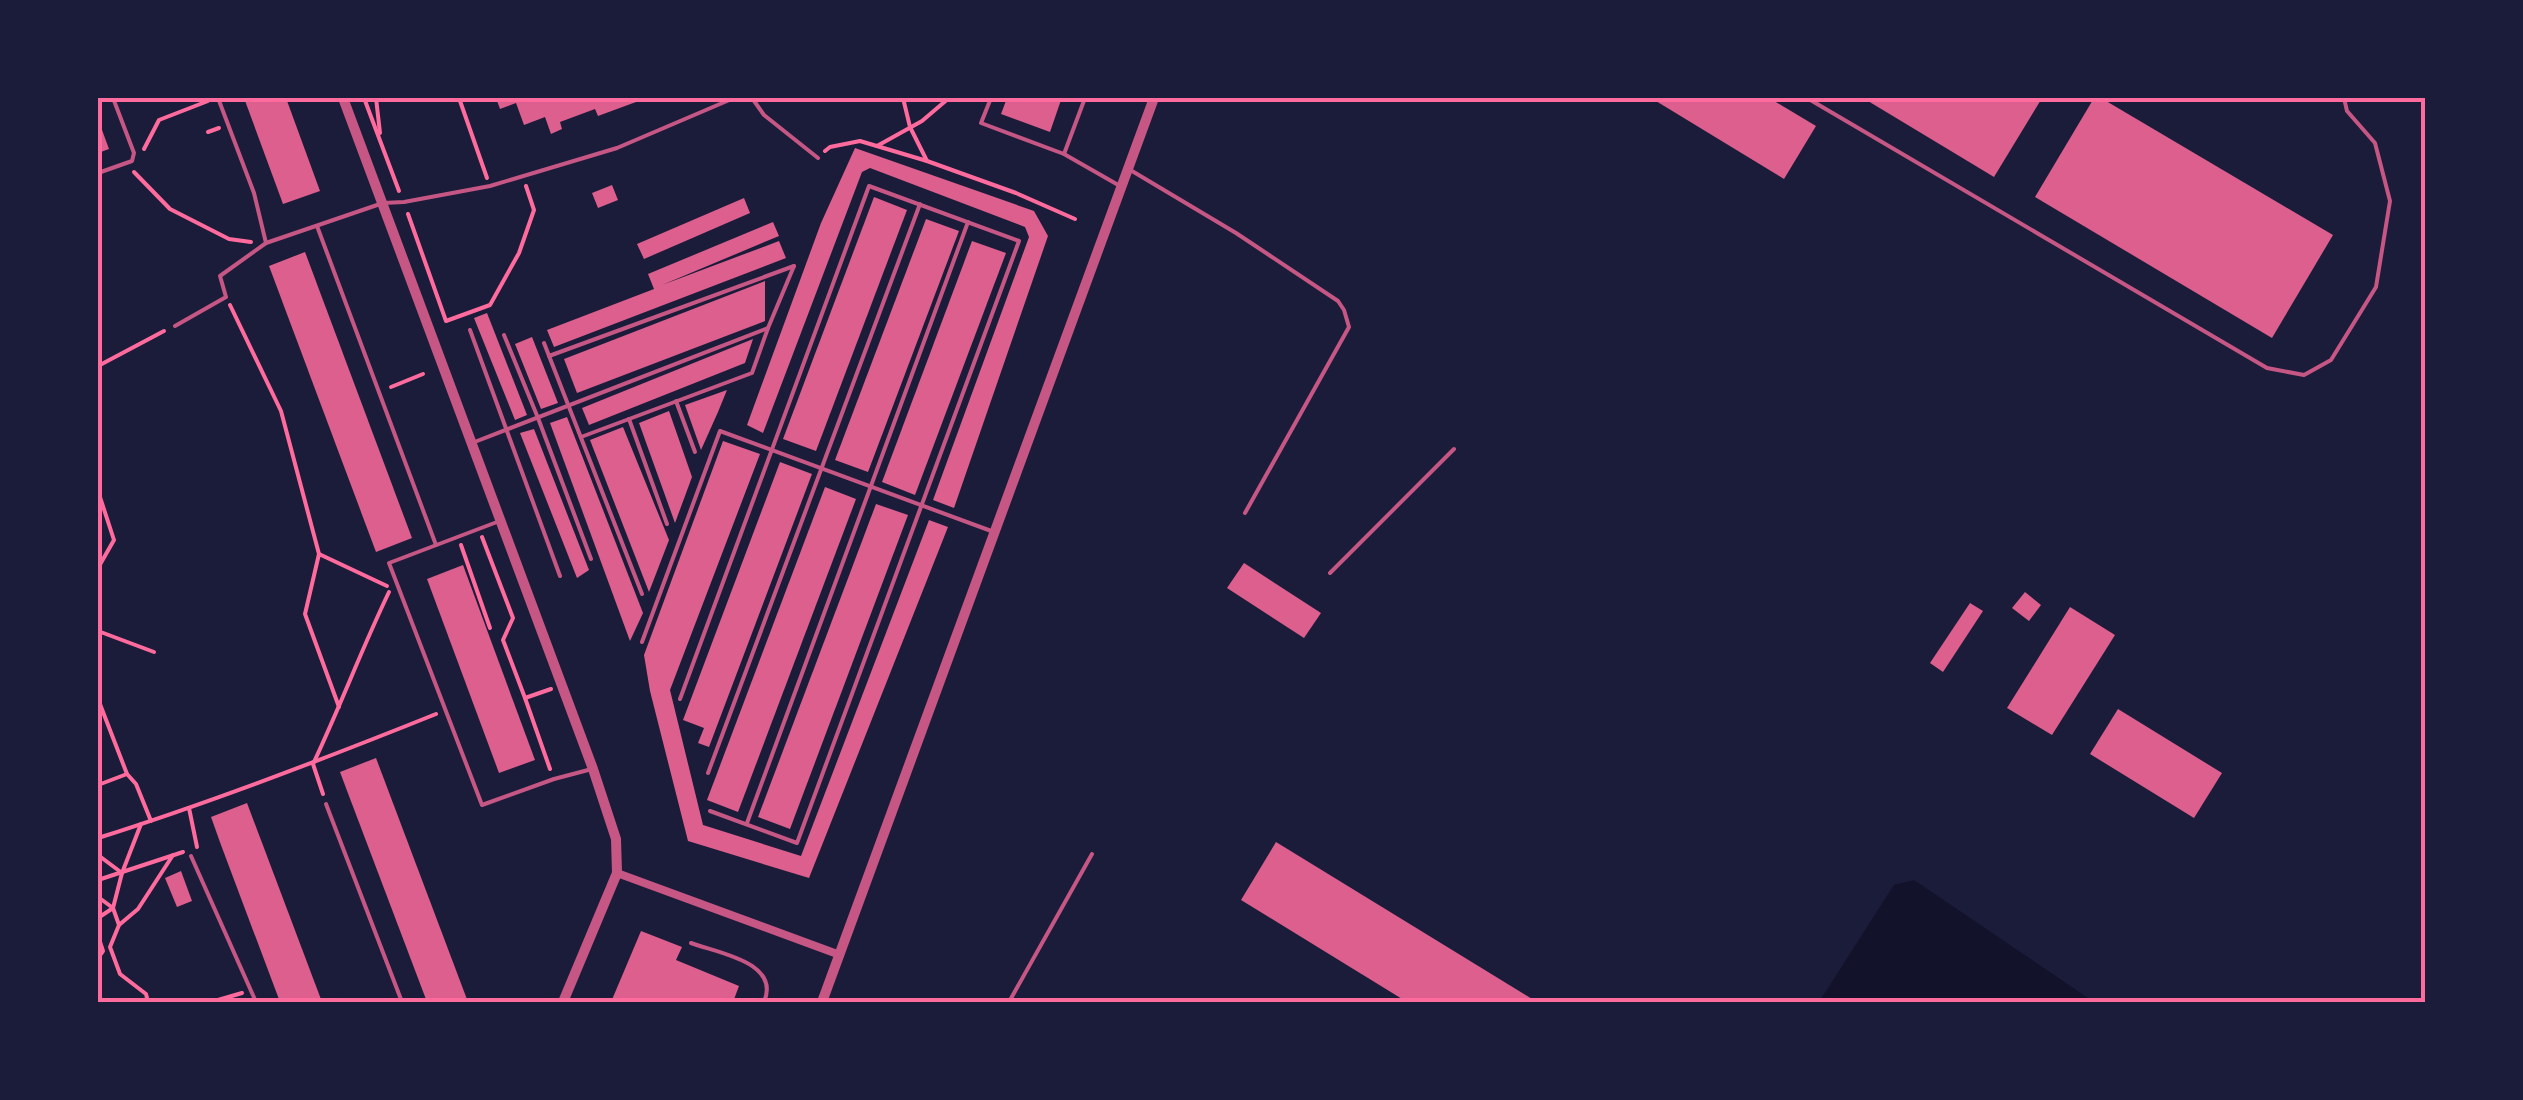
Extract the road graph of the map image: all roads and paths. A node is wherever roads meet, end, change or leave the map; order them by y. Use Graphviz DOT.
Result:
graph roads {
  1 [pos="114,98"];
  2 [pos="218,98"];
  3 [pos="343,98"];
  4 [pos="364,98"];
  5 [pos="376,98"];
  6 [pos="458,98"];
  7 [pos="734,98"];
  8 [pos="752,98"];
  9 [pos="903,98"];
  10 [pos="949,98"];
  11 [pos="991,98"];
  12 [pos="1084,98"];
  13 [pos="1154,98"];
  14 [pos="1807,98"];
  15 [pos="2344,98"];
  16 [pos="910,127"];
  17 [pos="381,143"];
  18 [pos="877,146"];
  19 [pos="142,154"];
  20 [pos="1064,154"];
  21 [pos="818,158"];
  22 [pos="132,161"];
  23 [pos="927,162"];
  24 [pos="1128,169"];
  25 [pos="98,174"];
  26 [pos="523,176"];
  27 [pos="490,186"];
  28 [pos="1121,187"];
  29 [pos="404,202"];
  30 [pos="383,204"];
  31 [pos="920,204"];
  32 [pos="1075,218"];
  33 [pos="968,222"];
  34 [pos="317,226"];
  35 [pos="266,243"];
  36 [pos="226,297"];
  37 [pos="175,326"];
  38 [pos="768,328"];
  39 [pos="470,330"];
  40 [pos="504,335"];
  41 [pos="544,342"];
  42 [pos="549,356"];
  43 [pos="98,366"];
  44 [pos="424,374"];
  45 [pos="379,392"];
  46 [pos="676,402"];
  47 [pos="569,407"];
  48 [pos="538,418"];
  49 [pos="629,419"];
  50 [pos="506,430"];
  51 [pos="581,437"];
  52 [pos="472,442"];
  53 [pos="1454,449"];
  54 [pos="772,450"];
  55 [pos="695,452"];
  56 [pos="822,468"];
  57 [pos="871,486"];
  58 [pos="98,492"];
  59 [pos="922,505"];
  60 [pos="1245,513"];
  61 [pos="502,520"];
  62 [pos="668,524"];
  63 [pos="479,528"];
  64 [pos="994,532"];
  65 [pos="457,536"];
  66 [pos="436,545"];
  67 [pos="319,554"];
  68 [pos="590,559"];
  69 [pos="98,568"];
  70 [pos="1330,573"];
  71 [pos="560,576"];
  72 [pos="642,594"];
  73 [pos="490,628"];
  74 [pos="98,631"];
  75 [pos="642,642"];
  76 [pos="154,652"];
  77 [pos="562,685"];
  78 [pos="525,698"];
  79 [pos="98,699"];
  80 [pos="680,699"];
  81 [pos="339,708"];
  82 [pos="446,710"];
  83 [pos="313,764"];
  84 [pos="593,769"];
  85 [pos="708,773"];
  86 [pos="127,774"];
  87 [pos="554,779"];
  88 [pos="98,785"];
  89 [pos="326,804"];
  90 [pos="189,808"];
  91 [pos="710,811"];
  92 [pos="151,821"];
  93 [pos="140,824"];
  94 [pos="746,824"];
  95 [pos="98,838"];
  96 [pos="198,847"];
  97 [pos="98,854"];
  98 [pos="1092,854"];
  99 [pos="174,855"];
  100 [pos="191,856"];
  101 [pos="122,873"];
  102 [pos="618,873"];
  103 [pos="98,880"];
  104 [pos="98,897"];
  105 [pos="113,908"];
  106 [pos="98,918"];
  107 [pos="119,925"];
  108 [pos="98,936"];
  109 [pos="691,943"];
  110 [pos="840,955"];
  111 [pos="98,958"];
  112 [pos="252,990"];
  113 [pos="215,992"];
  114 [pos="219,1001"];
  115 [pos="148,1002"];
  116 [pos="197,1002"];
  117 [pos="256,1002"];
  118 [pos="402,1002"];
  119 [pos="563,1002"];
  120 [pos="764,1002"];
  121 [pos="822,1002"];
  122 [pos="1009,1002"];
  1 -- 22 [label="lane"];
  2 -- 19 [label="path"];
  2 -- 35 [label="lane"];
  3 -- 30 [label="street"];
  4 -- 17 [label="path"];
  5 -- 17 [label="path"];
  6 -- 27 [label="path"];
  7 -- 26 [label="lane"];
  8 -- 21 [label="lane"];
  9 -- 16 [label="path"];
  10 -- 16 [label="path"];
  11 -- 20 [label="lane"];
  12 -- 20 [label="lane"];
  13 -- 24 [label="street"];
  14 -- 15 [label="lane"];
  16 -- 18 [label="path"];
  16 -- 23 [label="path"];
  17 -- 29 [label="path"];
  18 -- 21 [label="path"];
  18 -- 23 [label="path"];
  20 -- 28 [label="lane"];
  22 -- 25 [label="lane"];
  22 -- 35 [label="path"];
  23 -- 32 [label="path"];
  24 -- 28 [label="street"];
  24 -- 60 [label="lane"];
  26 -- 27 [label="lane"];
  26 -- 29 [label="path"];
  27 -- 29 [label="lane"];
  28 -- 64 [label="street"];
  29 -- 30 [label="lane"];
  30 -- 34 [label="lane"];
  30 -- 52 [label="street"];
  31 -- 33 [label="lane"];
  31 -- 54 [label="lane"];
  31 -- 56 [label="lane"];
  33 -- 57 [label="lane"];
  33 -- 59 [label="lane"];
  34 -- 35 [label="lane"];
  34 -- 45 [label="lane"];
  35 -- 36 [label="lane"];
  36 -- 37 [label="lane"];
  36 -- 67 [label="path"];
  37 -- 43 [label="path"];
  38 -- 42 [label="lane"];
  38 -- 46 [label="lane"];
  38 -- 47 [label="lane"];
  39 -- 50 [label="lane"];
  40 -- 48 [label="lane"];
  41 -- 42 [label="lane"];
  42 -- 47 [label="lane"];
  44 -- 45 [label="path"];
  45 -- 66 [label="lane"];
  46 -- 49 [label="lane"];
  46 -- 55 [label="lane"];
  47 -- 48 [label="lane"];
  47 -- 51 [label="lane"];
  48 -- 50 [label="lane"];
  48 -- 68 [label="lane"];
  49 -- 51 [label="lane"];
  49 -- 62 [label="lane"];
  50 -- 52 [label="lane"];
  50 -- 71 [label="lane"];
  51 -- 72 [label="lane"];
  52 -- 61 [label="street"];
  53 -- 70 [label="lane"];
  54 -- 56 [label="lane"];
  54 -- 75 [label="lane"];
  54 -- 80 [label="lane"];
  56 -- 57 [label="lane"];
  56 -- 85 [label="lane"];
  57 -- 59 [label="lane"];
  57 -- 94 [label="lane"];
  58 -- 69 [label="path"];
  59 -- 64 [label="lane"];
  59 -- 94 [label="lane"];
  61 -- 63 [label="lane"];
  61 -- 77 [label="street"];
  63 -- 65 [label="lane"];
  63 -- 78 [label="path"];
  64 -- 110 [label="street"];
  65 -- 66 [label="lane"];
  65 -- 73 [label="path"];
  66 -- 82 [label="lane"];
  67 -- 81 [label="path"];
  67 -- 81 [label="path"];
  74 -- 76 [label="path"];
  77 -- 78 [label="path"];
  77 -- 84 [label="street"];
  78 -- 87 [label="path"];
  79 -- 86 [label="path"];
  81 -- 83 [label="path"];
  82 -- 83 [label="path"];
  82 -- 87 [label="lane"];
  83 -- 89 [label="path"];
  83 -- 90 [label="path"];
  84 -- 87 [label="lane"];
  84 -- 102 [label="street"];
  86 -- 88 [label="path"];
  86 -- 92 [label="path"];
  89 -- 118 [label="lane"];
  90 -- 92 [label="path"];
  90 -- 96 [label="path"];
  91 -- 94 [label="lane"];
  92 -- 93 [label="path"];
  93 -- 95 [label="path"];
  93 -- 101 [label="path"];
  96 -- 99 [label="path"];
  96 -- 100 [label="path"];
  97 -- 101 [label="path"];
  98 -- 122 [label="lane"];
  99 -- 101 [label="path"];
  99 -- 107 [label="path"];
  100 -- 112 [label="lane"];
  101 -- 103 [label="path"];
  101 -- 105 [label="path"];
  102 -- 110 [label="street"];
  102 -- 119 [label="street"];
  104 -- 105 [label="path"];
  105 -- 106 [label="path"];
  105 -- 107 [label="path"];
  107 -- 115 [label="path"];
  108 -- 111 [label="path"];
  109 -- 120 [label="lane"];
  110 -- 121 [label="street"];
  112 -- 114 [label="path"];
  112 -- 117 [label="lane"];
  113 -- 114 [label="path"];
  114 -- 116 [label="path"];
}
